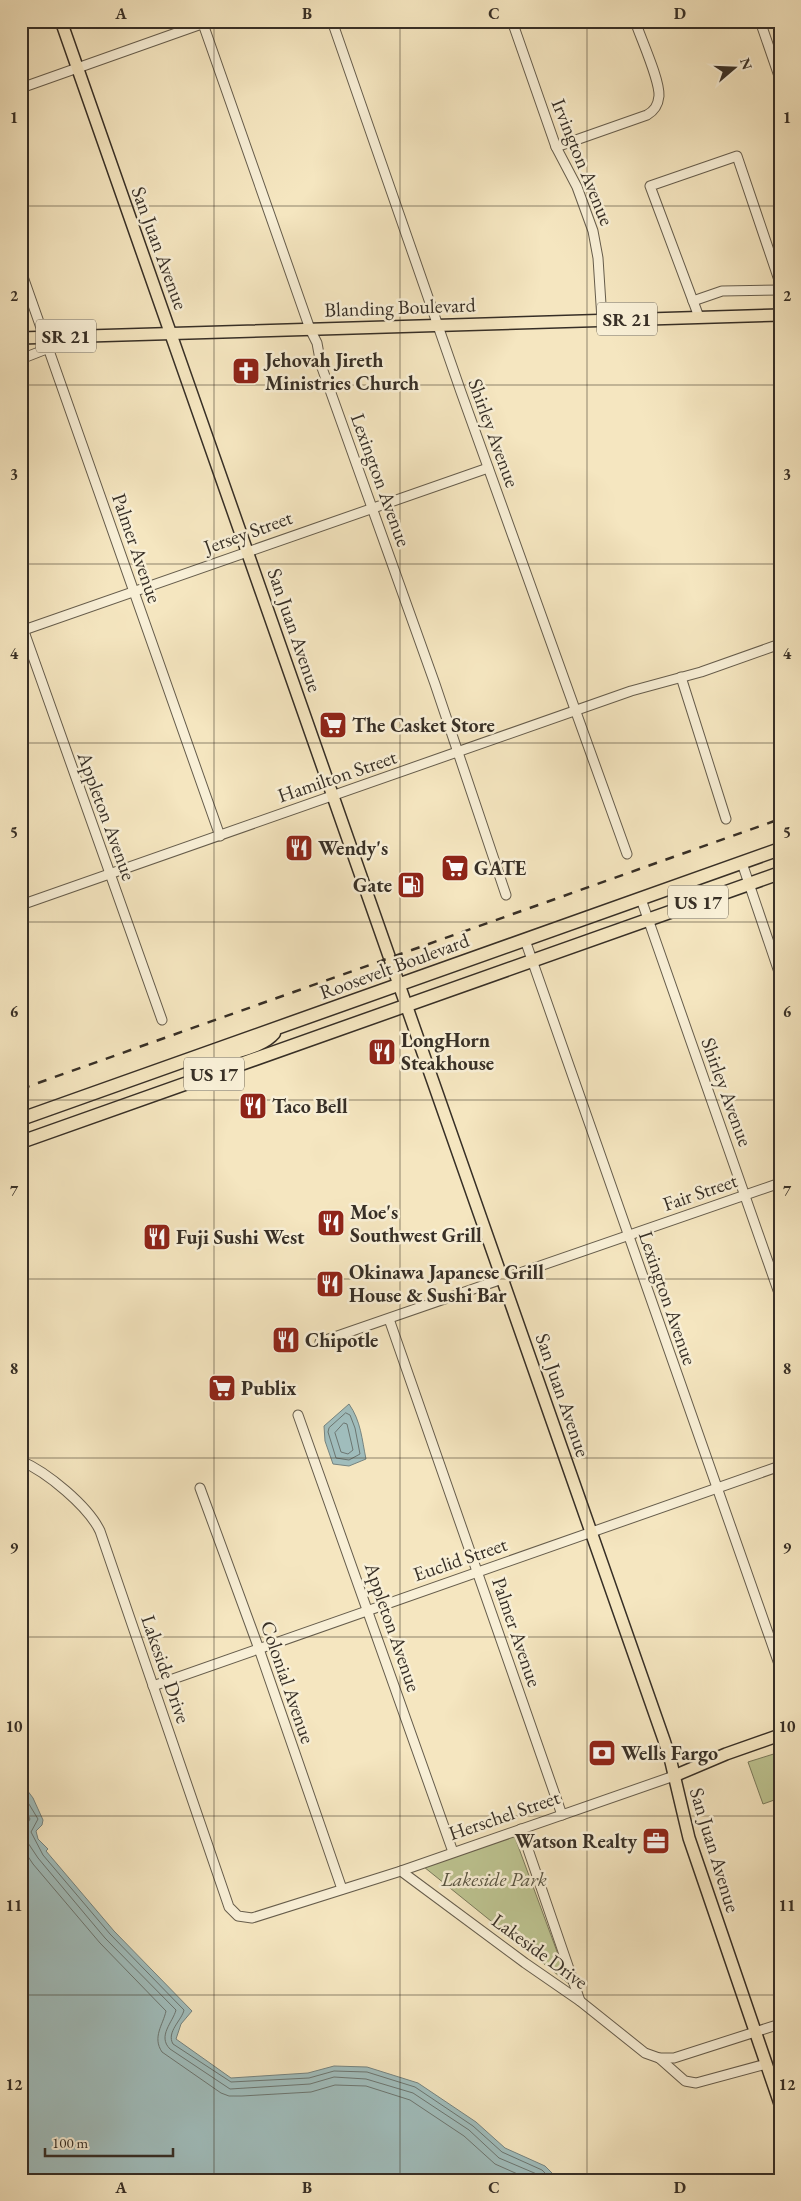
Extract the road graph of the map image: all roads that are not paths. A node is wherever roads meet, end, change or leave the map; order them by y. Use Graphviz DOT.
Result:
graph roads {
  1 [pos="61,21"];
  2 [pos="332,21"];
  3 [pos="512,21"];
  4 [pos="635,21"];
  5 [pos="760,21"];
  6 [pos="205,22"];
  7 [pos="78,68"];
  8 [pos="780,79"];
  9 [pos="21,88"];
  10 [pos="556,147"];
  11 [pos="21,271"];
  12 [pos="780,283"];
  13 [pos="780,290"];
  14 [pos="693,301"];
  15 [pos="780,315"];
  16 [pos="699,317"];
  17 [pos="602,320"];
  18 [pos="437,324"];
  19 [pos="310,329"];
  20 [pos="170,332"];
  21 [pos="21,338"];
  22 [pos="47,343"];
  23 [pos="21,359"];
  24 [pos="488,468"];
  25 [pos="372,507"];
  26 [pos="247,551"];
  27 [pos="133,591"];
  28 [pos="22,628"];
  29 [pos="780,644"];
  30 [pos="681,677"];
  31 [pos="575,711"];
  32 [pos="457,752"];
  33 [pos="333,796"];
  34 [pos="726,819"];
  35 [pos="220,836"];
  36 [pos="780,849"];
  37 [pos="627,854"];
  38 [pos="742,863"];
  39 [pos="780,872"];
  40 [pos="110,874"];
  41 [pos="749,883"];
  42 [pos="506,895"];
  43 [pos="641,899"];
  44 [pos="21,905"];
  45 [pos="647,920"];
  46 [pos="524,940"];
  47 [pos="531,960"];
  48 [pos="780,976"];
  49 [pos="399,985"];
  50 [pos="406,1005"];
  51 [pos="162,1020"];
  52 [pos="279,1027"];
  53 [pos="201,1078"];
  54 [pos="21,1119"];
  55 [pos="21,1142"];
  56 [pos="780,1183"];
  57 [pos="745,1195"];
  58 [pos="628,1236"];
  59 [pos="502,1280"];
  60 [pos="780,1296"];
  61 [pos="389,1319"];
  62 [pos="320,1342"];
  63 [pos="298,1414"];
  64 [pos="23,1462"];
  65 [pos="780,1466"];
  66 [pos="200,1488"];
  67 [pos="717,1488"];
  68 [pos="591,1532"];
  69 [pos="477,1572"];
  70 [pos="368,1610"];
  71 [pos="258,1649"];
  72 [pos="780,1667"];
  73 [pos="153,1686"];
  74 [pos="780,1735"];
  75 [pos="674,1776"];
  76 [pos="562,1815"];
  77 [pos="521,1829"];
  78 [pos="453,1852"];
  79 [pos="401,1871"];
  80 [pos="342,1889"];
  81 [pos="238,1916"];
  82 [pos="580,2001"];
  83 [pos="780,2024"];
  84 [pos="755,2032"];
  85 [pos="659,2058"];
  86 [pos="766,2064"];
  87 [pos="780,2104"];
  1 -- 7 [label="main road, San Juan Avenue"];
  2 -- 18 [label="street, Shirley Avenue"];
  3 -- 10 [label="street, Irvington Avenue"];
  4 -- 10 [label="street"];
  5 -- 8 [label="street"];
  6 -- 7 [label="street"];
  6 -- 19 [label="street, Lexington Avenue"];
  7 -- 9 [label="street"];
  7 -- 20 [label="main road, San Juan Avenue"];
  10 -- 17 [label="street, Irvington Avenue"];
  11 -- 22 [label="street, Palmer Avenue"];
  12 -- 14 [label="street"];
  13 -- 14 [label="street"];
  14 -- 16 [label="street"];
  15 -- 16 [label="main road, Blanding Boulevard / SR 21"];
  16 -- 17 [label="main road, Blanding Boulevard / SR 21"];
  17 -- 18 [label="main road, Blanding Boulevard / SR 21"];
  18 -- 19 [label="main road, Blanding Boulevard / SR 21"];
  18 -- 24 [label="street, Shirley Avenue"];
  19 -- 20 [label="main road, Blanding Boulevard / SR 21"];
  19 -- 25 [label="street, Lexington Avenue"];
  20 -- 22 [label="main road, Blanding Boulevard / SR 21"];
  20 -- 26 [label="main road, San Juan Avenue"];
  21 -- 22 [label="main road, Blanding Boulevard / SR 21"];
  22 -- 23 [label="street"];
  22 -- 27 [label="street, Palmer Avenue"];
  24 -- 25 [label="street, Jersey Street"];
  24 -- 31 [label="street, Shirley Avenue"];
  25 -- 26 [label="street, Jersey Street"];
  25 -- 32 [label="street, Lexington Avenue"];
  26 -- 27 [label="street, Jersey Street"];
  26 -- 33 [label="main road, San Juan Avenue"];
  27 -- 28 [label="street, Jersey Street"];
  27 -- 35 [label="street, Palmer Avenue"];
  28 -- 40 [label="street, Appleton Avenue"];
  29 -- 30 [label="street, Hamilton Street"];
  30 -- 31 [label="street, Hamilton Street"];
  30 -- 34 [label="street"];
  31 -- 32 [label="street, Hamilton Street"];
  31 -- 37 [label="street, Shirley Avenue"];
  32 -- 33 [label="street, Hamilton Street"];
  32 -- 42 [label="street, Lexington Avenue"];
  33 -- 35 [label="street, Hamilton Street"];
  33 -- 49 [label="main road, San Juan Avenue"];
  35 -- 40 [label="street, Hamilton Street"];
  36 -- 38 [label="highway, Roosevelt Boulevard / US 17"];
  38 -- 41 [label="street"];
  38 -- 43 [label="highway, Roosevelt Boulevard / US 17"];
  39 -- 41 [label="highway, Roosevelt Boulevard / US 17"];
  40 -- 44 [label="street, Hamilton Street"];
  40 -- 51 [label="street, Appleton Avenue"];
  41 -- 45 [label="highway, Roosevelt Boulevard / US 17"];
  41 -- 48 [label="street"];
  43 -- 45 [label="street, Shirley Avenue"];
  43 -- 46 [label="highway, Roosevelt Boulevard / US 17"];
  45 -- 47 [label="highway, Roosevelt Boulevard / US 17"];
  45 -- 57 [label="street, Shirley Avenue"];
  46 -- 47 [label="street, Lexington Avenue"];
  46 -- 49 [label="highway, Roosevelt Boulevard / US 17"];
  47 -- 50 [label="highway, Roosevelt Boulevard / US 17"];
  47 -- 58 [label="street, Lexington Avenue"];
  49 -- 50 [label="main road, San Juan Avenue"];
  49 -- 52 [label="highway, Roosevelt Boulevard / US 17"];
  50 -- 53 [label="highway, Roosevelt Boulevard / US 17"];
  50 -- 59 [label="main road, San Juan Avenue"];
  52 -- 53 [label="highway"];
  52 -- 54 [label="highway, Roosevelt Boulevard / US 17"];
  53 -- 55 [label="highway, Roosevelt Boulevard / US 17"];
  56 -- 57 [label="street, Fair Street"];
  57 -- 58 [label="street, Fair Street"];
  57 -- 60 [label="street, Shirley Avenue"];
  58 -- 59 [label="street, Fair Street"];
  58 -- 67 [label="street, Lexington Avenue"];
  59 -- 61 [label="street, Fair Street"];
  59 -- 68 [label="main road, San Juan Avenue"];
  61 -- 62 [label="street, Fair Street"];
  61 -- 69 [label="street, Palmer Avenue"];
  63 -- 70 [label="street, Appleton Avenue"];
  64 -- 73 [label="street, Lakeside Drive"];
  65 -- 67 [label="street, Euclid Street"];
  66 -- 71 [label="street, Colonial Avenue"];
  67 -- 68 [label="street, Euclid Street"];
  67 -- 72 [label="street, Lexington Avenue"];
  68 -- 69 [label="street, Euclid Street"];
  68 -- 75 [label="main road, San Juan Avenue"];
  69 -- 70 [label="street, Euclid Street"];
  69 -- 76 [label="street, Palmer Avenue"];
  70 -- 71 [label="street, Euclid Street"];
  70 -- 78 [label="street, Appleton Avenue"];
  71 -- 73 [label="street, Euclid Street"];
  71 -- 80 [label="street, Colonial Avenue"];
  73 -- 81 [label="street, Lakeside Drive"];
  74 -- 75 [label="main road, Herschel Street"];
  75 -- 76 [label="street, Herschel Street"];
  75 -- 84 [label="main road, San Juan Avenue"];
  76 -- 77 [label="street, Herschel Street"];
  77 -- 78 [label="street, Herschel Street"];
  77 -- 82 [label="street"];
  78 -- 79 [label="street, Herschel Street"];
  79 -- 80 [label="street, Herschel Street"];
  79 -- 82 [label="street, Lakeside Drive"];
  80 -- 81 [label="street, Herschel Street"];
  82 -- 85 [label="street, Lakeside Drive"];
  83 -- 84 [label="street"];
  84 -- 85 [label="street"];
  84 -- 86 [label="main road, San Juan Avenue"];
  85 -- 86 [label="street, Lakeside Drive"];
  86 -- 87 [label="main road, San Juan Avenue"];
}
